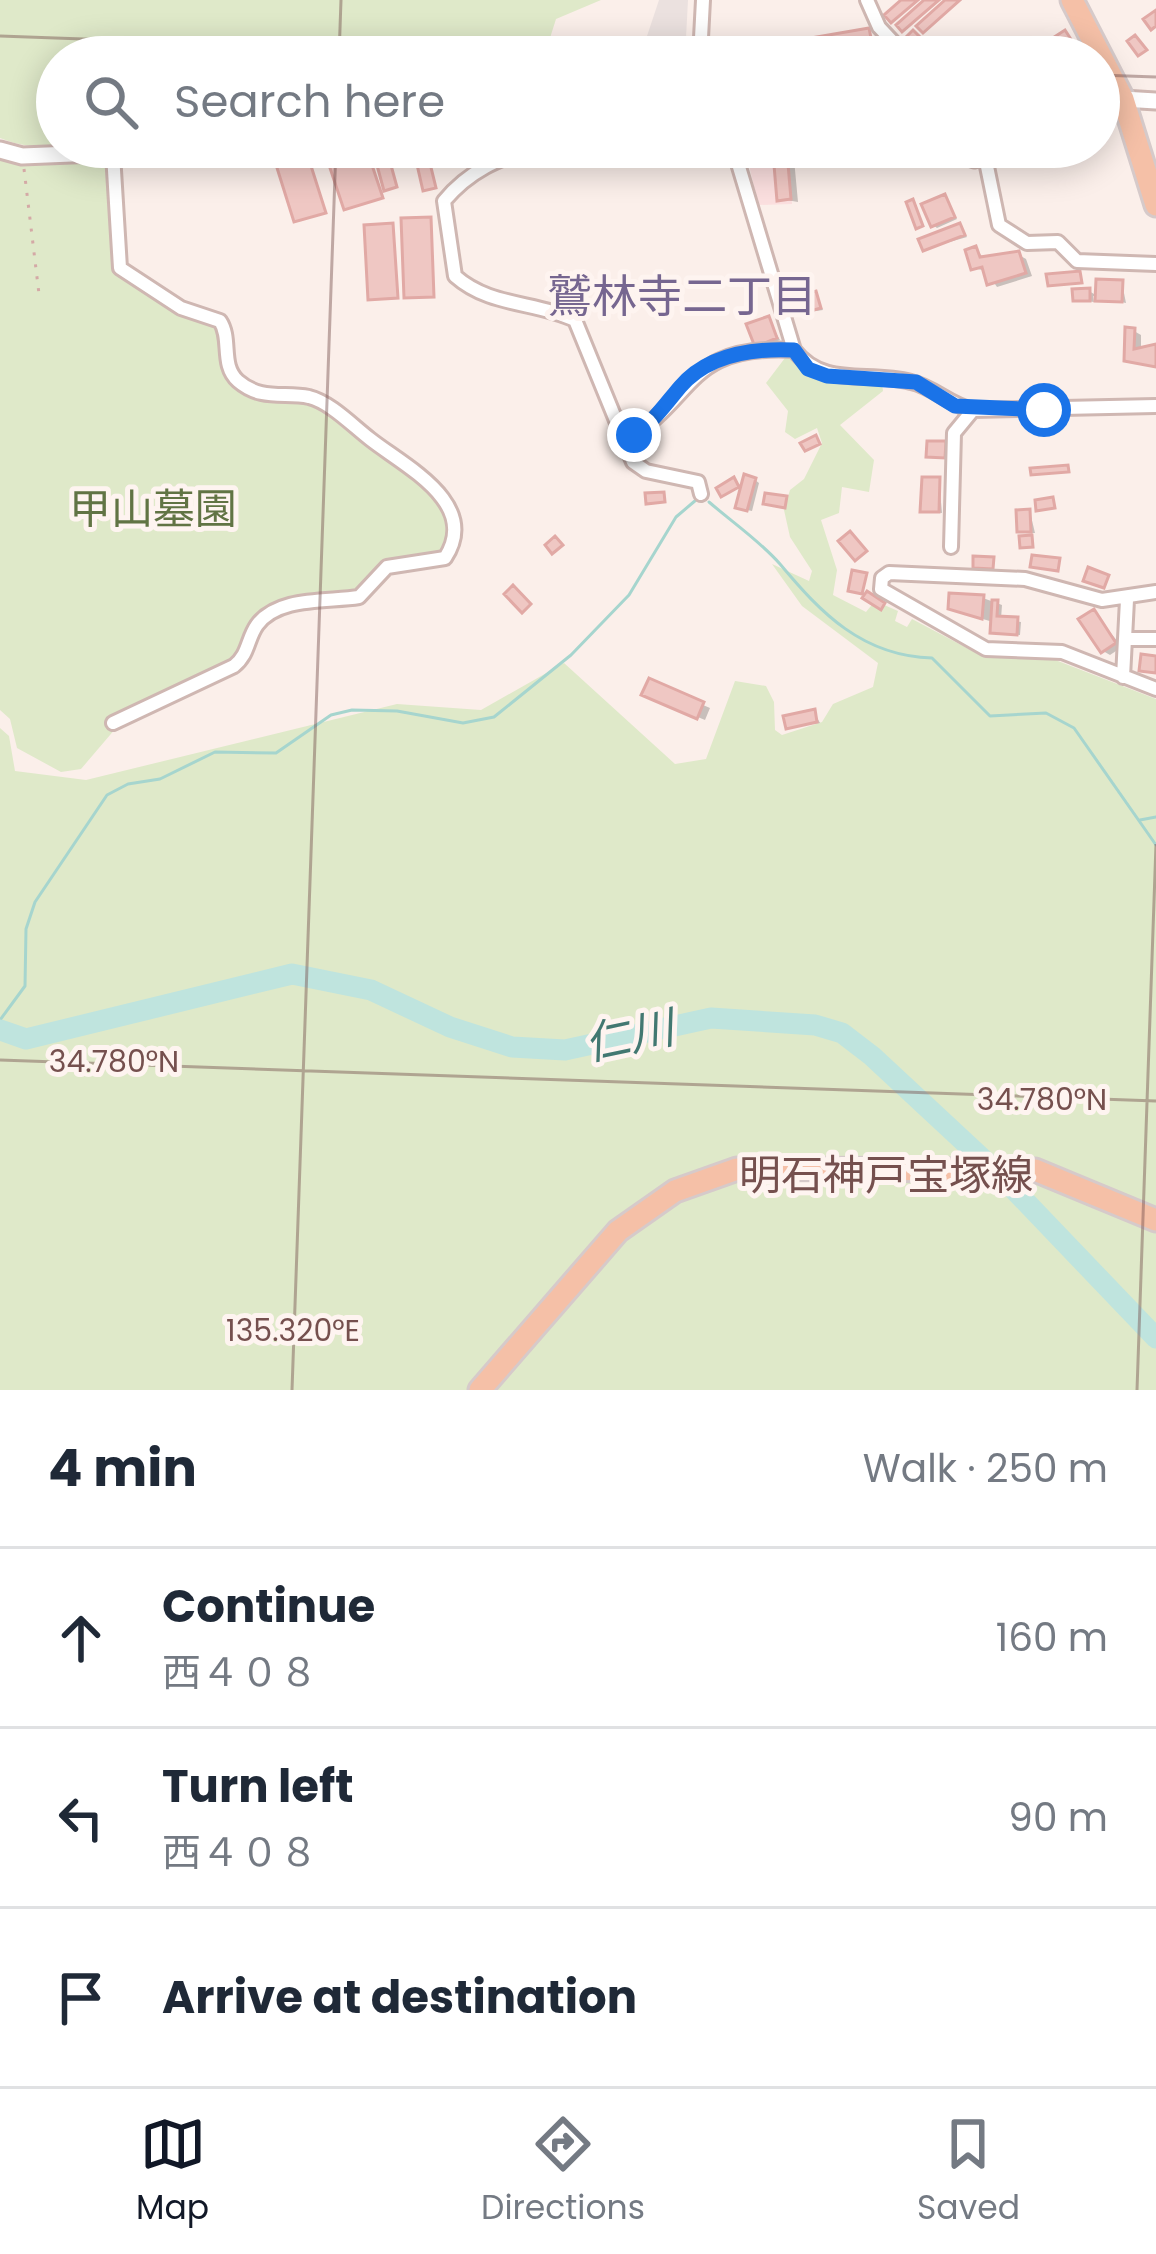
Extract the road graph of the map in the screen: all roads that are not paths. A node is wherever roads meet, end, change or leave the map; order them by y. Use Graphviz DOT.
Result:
graph roads {
  1 [pos="703,0"];
  2 [pos="867,0"];
  3 [pos="1072,0"];
  4 [pos="701,36"];
  5 [pos="887,36"];
  6 [pos="1091,36"];
  7 [pos="1120,93"];
  8 [pos="1123,99"];
  9 [pos="1120,100"];
  10 [pos="1156,101"];
  11 [pos="0,150"];
  12 [pos="36,156"];
  13 [pos="114,168"];
  14 [pos="481,168"];
  15 [pos="739,168"];
  16 [pos="987,168"];
  17 [pos="1156,205"];
  18 [pos="1156,264"];
  19 [pos="794,350"];
  20 [pos="1156,406"];
  21 [pos="973,410"];
  22 [pos="622,442"];
  23 [pos="701,494"];
  24 [pos="951,547"];
  25 [pos="1156,592"];
  26 [pos="1127,600"];
  27 [pos="1125,639"];
  28 [pos="1156,639"];
  29 [pos="1123,677"];
  30 [pos="1156,689"];
  31 [pos="113,723"];
  32 [pos="1156,1220"];
  33 [pos="479,1390"];
  1 -- 4 [label="street"];
  2 -- 5 [label="street"];
  3 -- 6 [label="main road"];
  7 -- 8 [label="main road"];
  8 -- 9 [label="street"];
  8 -- 10 [label="street"];
  8 -- 17 [label="main road"];
  11 -- 12 [label="street"];
  13 -- 31 [label="street"];
  14 -- 22 [label="street"];
  15 -- 19 [label="street"];
  16 -- 18 [label="street"];
  19 -- 21 [label="street"];
  19 -- 22 [label="street"];
  20 -- 21 [label="street"];
  21 -- 24 [label="street"];
  22 -- 23 [label="street"];
  25 -- 26 [label="street"];
  26 -- 27 [label="street"];
  26 -- 29 [label="street"];
  27 -- 28 [label="street"];
  27 -- 29 [label="street"];
  29 -- 30 [label="street"];
  32 -- 33 [label="main road, 明石神戸宝塚線"];
}
